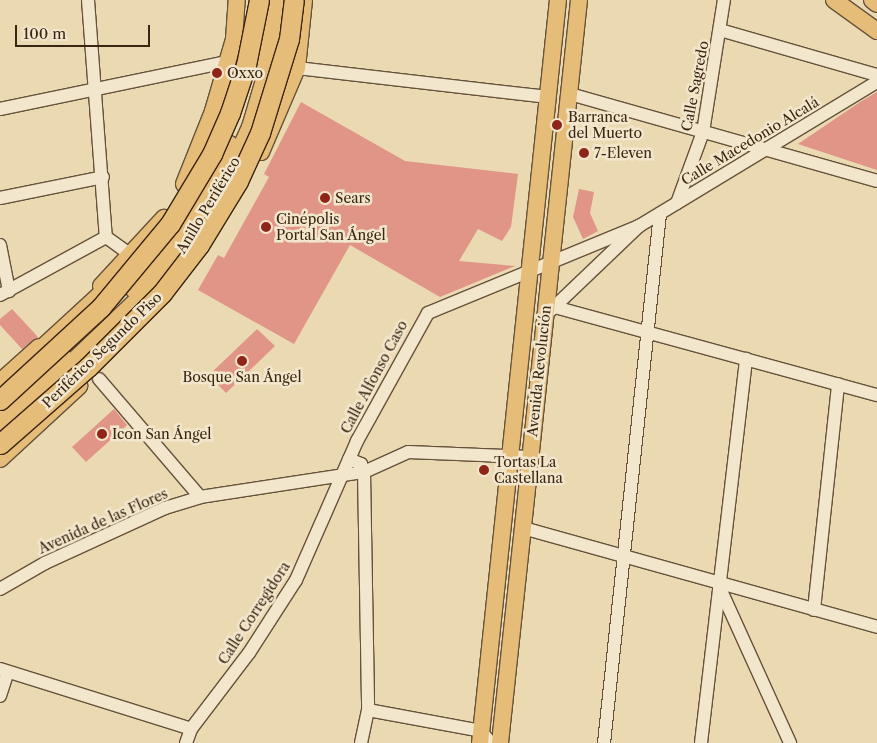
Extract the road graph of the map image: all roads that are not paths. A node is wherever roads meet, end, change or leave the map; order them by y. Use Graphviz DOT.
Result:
graph roads {
  1 [pos="88,0"];
  2 [pos="237,0"];
  3 [pos="244,0"];
  4 [pos="259,0"];
  5 [pos="269,0"];
  6 [pos="283,0"];
  7 [pos="294,0"];
  8 [pos="304,0"];
  9 [pos="558,0"];
  10 [pos="580,0"];
  11 [pos="724,0"];
  12 [pos="834,0"];
  13 [pos="872,0"];
  14 [pos="877,4"];
  15 [pos="720,30"];
  16 [pos="877,31"];
  17 [pos="234,39"];
  18 [pos="228,62"];
  19 [pos="297,68"];
  20 [pos="877,75"];
  21 [pos="877,82"];
  22 [pos="95,90"];
  23 [pos="570,94"];
  24 [pos="548,97"];
  25 [pos="0,109"];
  26 [pos="703,132"];
  27 [pos="762,148"];
  28 [pos="230,157"];
  29 [pos="192,170"];
  30 [pos="103,177"];
  31 [pos="877,181"];
  32 [pos="0,198"];
  33 [pos="238,198"];
  34 [pos="677,203"];
  35 [pos="660,214"];
  36 [pos="639,226"];
  37 [pos="106,237"];
  38 [pos="0,246"];
  39 [pos="571,255"];
  40 [pos="133,262"];
  41 [pos="550,263"];
  42 [pos="530,272"];
  43 [pos="583,277"];
  44 [pos="4,293"];
  45 [pos="550,312"];
  46 [pos="648,334"];
  47 [pos="746,359"];
  48 [pos="99,379"];
  49 [pos="0,382"];
  50 [pos="838,384"];
  51 [pos="0,389"];
  52 [pos="877,395"];
  53 [pos="0,400"];
  54 [pos="0,413"];
  55 [pos="0,432"];
  56 [pos="357,441"];
  57 [pos="0,444"];
  58 [pos="509,455"];
  59 [pos="530,457"];
  60 [pos="0,459"];
  61 [pos="350,459"];
  62 [pos="386,463"];
  63 [pos="364,472"];
  64 [pos="342,476"];
  65 [pos="200,497"];
  66 [pos="523,528"];
  67 [pos="623,557"];
  68 [pos="717,583"];
  69 [pos="0,589"];
  70 [pos="814,610"];
  71 [pos="877,628"];
  72 [pos="4,671"];
  73 [pos="0,696"];
  74 [pos="368,710"];
  75 [pos="191,729"];
  76 [pos="484,739"];
  77 [pos="186,743"];
  78 [pos="361,743"];
  79 [pos="500,743"];
  80 [pos="604,743"];
  81 [pos="701,743"];
  82 [pos="790,743"];
  1 -- 22 [label="street"];
  2 -- 17 [label="main road"];
  3 -- 17 [label="main road"];
  4 -- 40 [label="highway, bridge"];
  5 -- 28 [label="highway, Anillo Periférico"];
  6 -- 28 [label="highway, Anillo Periférico"];
  7 -- 57 [label="highway, Periférico Segundo Piso, bridge"];
  8 -- 19 [label="main road"];
  9 -- 24 [label="main road, Avenida Revolución"];
  10 -- 23 [label="main road, Avenida Revolución"];
  11 -- 15 [label="street, Calle Sagredo"];
  12 -- 16 [label="main road"];
  13 -- 14 [label="main road"];
  15 -- 20 [label="street"];
  15 -- 26 [label="street, Calle Sagredo"];
  17 -- 18 [label="main road"];
  18 -- 22 [label="street"];
  18 -- 29 [label="main road"];
  19 -- 24 [label="street"];
  19 -- 33 [label="main road"];
  21 -- 27 [label="street, Calle Macedonio Alcalá"];
  22 -- 25 [label="street"];
  22 -- 30 [label="street"];
  23 -- 26 [label="street"];
  23 -- 41 [label="main road, Avenida Revolución"];
  24 -- 42 [label="main road, Avenida Revolución"];
  26 -- 27 [label="street"];
  26 -- 34 [label="street, Calle Sagredo"];
  27 -- 31 [label="street"];
  27 -- 34 [label="street, Calle Macedonio Alcalá"];
  28 -- 29 [label="highway"];
  28 -- 33 [label="highway"];
  28 -- 54 [label="highway, Anillo Periférico"];
  28 -- 55 [label="highway, Anillo Periférico"];
  29 -- 40 [label="main road"];
  30 -- 32 [label="street"];
  30 -- 37 [label="street"];
  33 -- 60 [label="main road"];
  34 -- 35 [label="street, Calle Macedonio Alcalá"];
  35 -- 36 [label="street, Calle Macedonio Alcalá"];
  35 -- 46 [label="street"];
  36 -- 39 [label="street, Calle Macedonio Alcalá"];
  36 -- 43 [label="street, Calle Macedonio Alcalá"];
  37 -- 40 [label="street"];
  37 -- 44 [label="street"];
  38 -- 44 [label="street"];
  39 -- 41 [label="street, Calle Macedonio Alcalá"];
  39 -- 43 [label="street"];
  40 -- 49 [label="main road"];
  40 -- 51 [label="highway, bridge"];
  40 -- 53 [label="highway, bridge"];
  41 -- 42 [label="street, Calle Macedonio Alcalá"];
  41 -- 45 [label="main road, Avenida Revolución"];
  42 -- 56 [label="street, Calle Alfonso Caso"];
  42 -- 58 [label="main road, Avenida Revolución"];
  43 -- 45 [label="street, Calle Macedonio Alcalá"];
  45 -- 46 [label="street"];
  45 -- 59 [label="main road, Avenida Revolución"];
  46 -- 47 [label="street"];
  46 -- 67 [label="street"];
  47 -- 50 [label="street"];
  47 -- 68 [label="street"];
  48 -- 65 [label="street"];
  50 -- 52 [label="street"];
  50 -- 70 [label="street"];
  56 -- 61 [label="street, Calle Alfonso Caso"];
  56 -- 62 [label="street"];
  58 -- 59 [label="street"];
  58 -- 62 [label="street"];
  58 -- 76 [label="main road, Avenida Revolución"];
  59 -- 66 [label="main road, Avenida Revolución"];
  61 -- 63 [label="street"];
  61 -- 64 [label="street, Calle Alfonso Caso"];
  62 -- 63 [label="street"];
  63 -- 64 [label="street"];
  63 -- 74 [label="street"];
  64 -- 65 [label="street, Avenida de las Flores"];
  64 -- 75 [label="street, Calle Corregidora"];
  65 -- 69 [label="street, Avenida de las Flores"];
  66 -- 67 [label="street"];
  66 -- 79 [label="main road, Avenida Revolución"];
  67 -- 68 [label="street"];
  67 -- 80 [label="street"];
  68 -- 70 [label="street"];
  68 -- 81 [label="street"];
  68 -- 82 [label="street"];
  70 -- 71 [label="street"];
  72 -- 73 [label="street"];
  72 -- 75 [label="street"];
  74 -- 76 [label="street"];
  74 -- 78 [label="street"];
  75 -- 77 [label="street, Calle Corregidora"];
}
